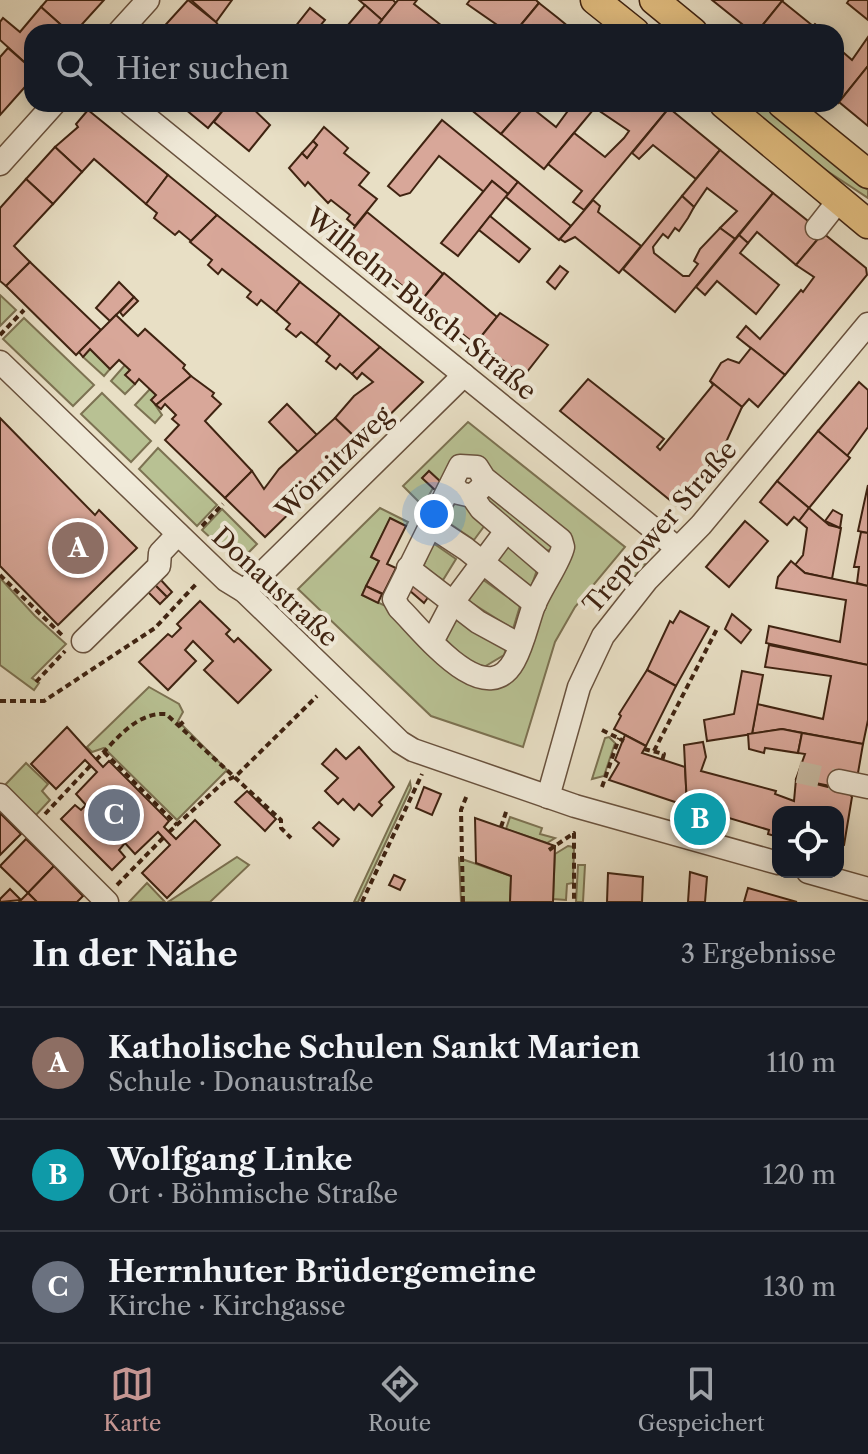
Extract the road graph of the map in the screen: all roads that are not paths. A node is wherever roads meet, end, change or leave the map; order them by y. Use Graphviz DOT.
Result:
graph roads {
  1 [pos="148,0"];
  2 [pos="595,0"];
  3 [pos="654,0"];
  4 [pos="126,24"];
  5 [pos="625,24"];
  6 [pos="683,24"];
  7 [pos="47,112"];
  8 [pos="140,112"];
  9 [pos="734,112"];
  10 [pos="792,112"];
  11 [pos="0,164"];
  12 [pos="868,174"];
  13 [pos="839,200"];
  14 [pos="868,224"];
  15 [pos="817,228"];
  16 [pos="868,324"];
  17 [pos="0,362"];
  18 [pos="464,375"];
  19 [pos="478,487"];
  20 [pos="431,526"];
  21 [pos="502,528"];
  22 [pos="188,532"];
  23 [pos="677,548"];
  24 [pos="478,558"];
  25 [pos="408,568"];
  26 [pos="551,569"];
  27 [pos="244,591"];
  28 [pos="448,599"];
  29 [pos="535,604"];
  30 [pos="428,636"];
  31 [pos="83,641"];
  32 [pos="520,645"];
  33 [pos="839,781"];
  34 [pos="868,787"];
  35 [pos="0,795"];
  36 [pos="548,797"];
  37 [pos="772,861"];
  38 [pos="829,878"];
  39 [pos="868,889"];
  40 [pos="106,900"];
  41 [pos="865,902"];
  1 -- 4 [label="street"];
  2 -- 5 [label="main road"];
  3 -- 6 [label="main road"];
  7 -- 11 [label="street"];
  8 -- 18 [label="street, Wilhelm-Busch-Straße"];
  9 -- 13 [label="main road"];
  10 -- 12 [label="main road"];
  13 -- 14 [label="main road"];
  13 -- 15 [label="street"];
  16 -- 23 [label="street, Treptower Straße"];
  17 -- 22 [label="street, Donaustraße"];
  18 -- 23 [label="street, Wilhelm-Busch-Straße"];
  18 -- 27 [label="street, Wörnitzweg"];
  19 -- 20 [label="street"];
  19 -- 21 [label="street"];
  19 -- 26 [label="street"];
  20 -- 24 [label="street"];
  20 -- 25 [label="street"];
  21 -- 24 [label="street"];
  21 -- 26 [label="street"];
  22 -- 27 [label="street, Donaustraße"];
  22 -- 31 [label="street"];
  23 -- 36 [label="street, Treptower Straße"];
  24 -- 28 [label="street"];
  24 -- 29 [label="street"];
  25 -- 28 [label="street"];
  25 -- 30 [label="street"];
  26 -- 29 [label="street"];
  27 -- 36 [label="street, Donaustraße"];
  28 -- 30 [label="street"];
  28 -- 32 [label="street"];
  29 -- 32 [label="street"];
  30 -- 32 [label="street"];
  33 -- 34 [label="street"];
  35 -- 40 [label="street"];
  36 -- 37 [label="street, Donaustraße"];
  38 -- 39 [label="street"];
  39 -- 41 [label="street"];
}
